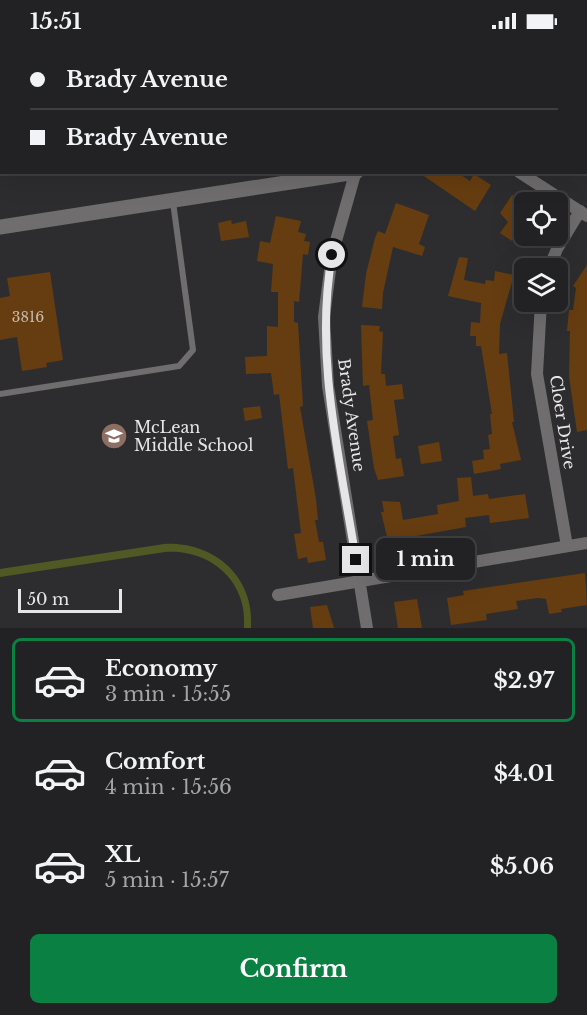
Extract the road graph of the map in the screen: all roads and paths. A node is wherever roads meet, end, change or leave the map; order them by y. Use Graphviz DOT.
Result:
graph roads {
  1 [pos="349,174"];
  2 [pos="356,174"];
  3 [pos="522,174"];
  4 [pos="173,201"];
  5 [pos="583,214"];
  6 [pos="0,227"];
  7 [pos="553,258"];
  8 [pos="540,312"];
  9 [pos="0,394"];
  10 [pos="587,543"];
  11 [pos="567,546"];
  12 [pos="360,582"];
  13 [pos="278,595"];
  14 [pos="367,628"];
  1 -- 4 [label="street"];
  2 -- 12 [label="street, Brady Avenue"];
  3 -- 5 [label="street"];
  4 -- 6 [label="street"];
  4 -- 9 [label="lane"];
  5 -- 7 [label="street"];
  8 -- 11 [label="street, Cloer Drive"];
  10 -- 11 [label="street"];
  11 -- 12 [label="street"];
  12 -- 13 [label="street"];
  12 -- 14 [label="street, Brady Avenue"];
}
